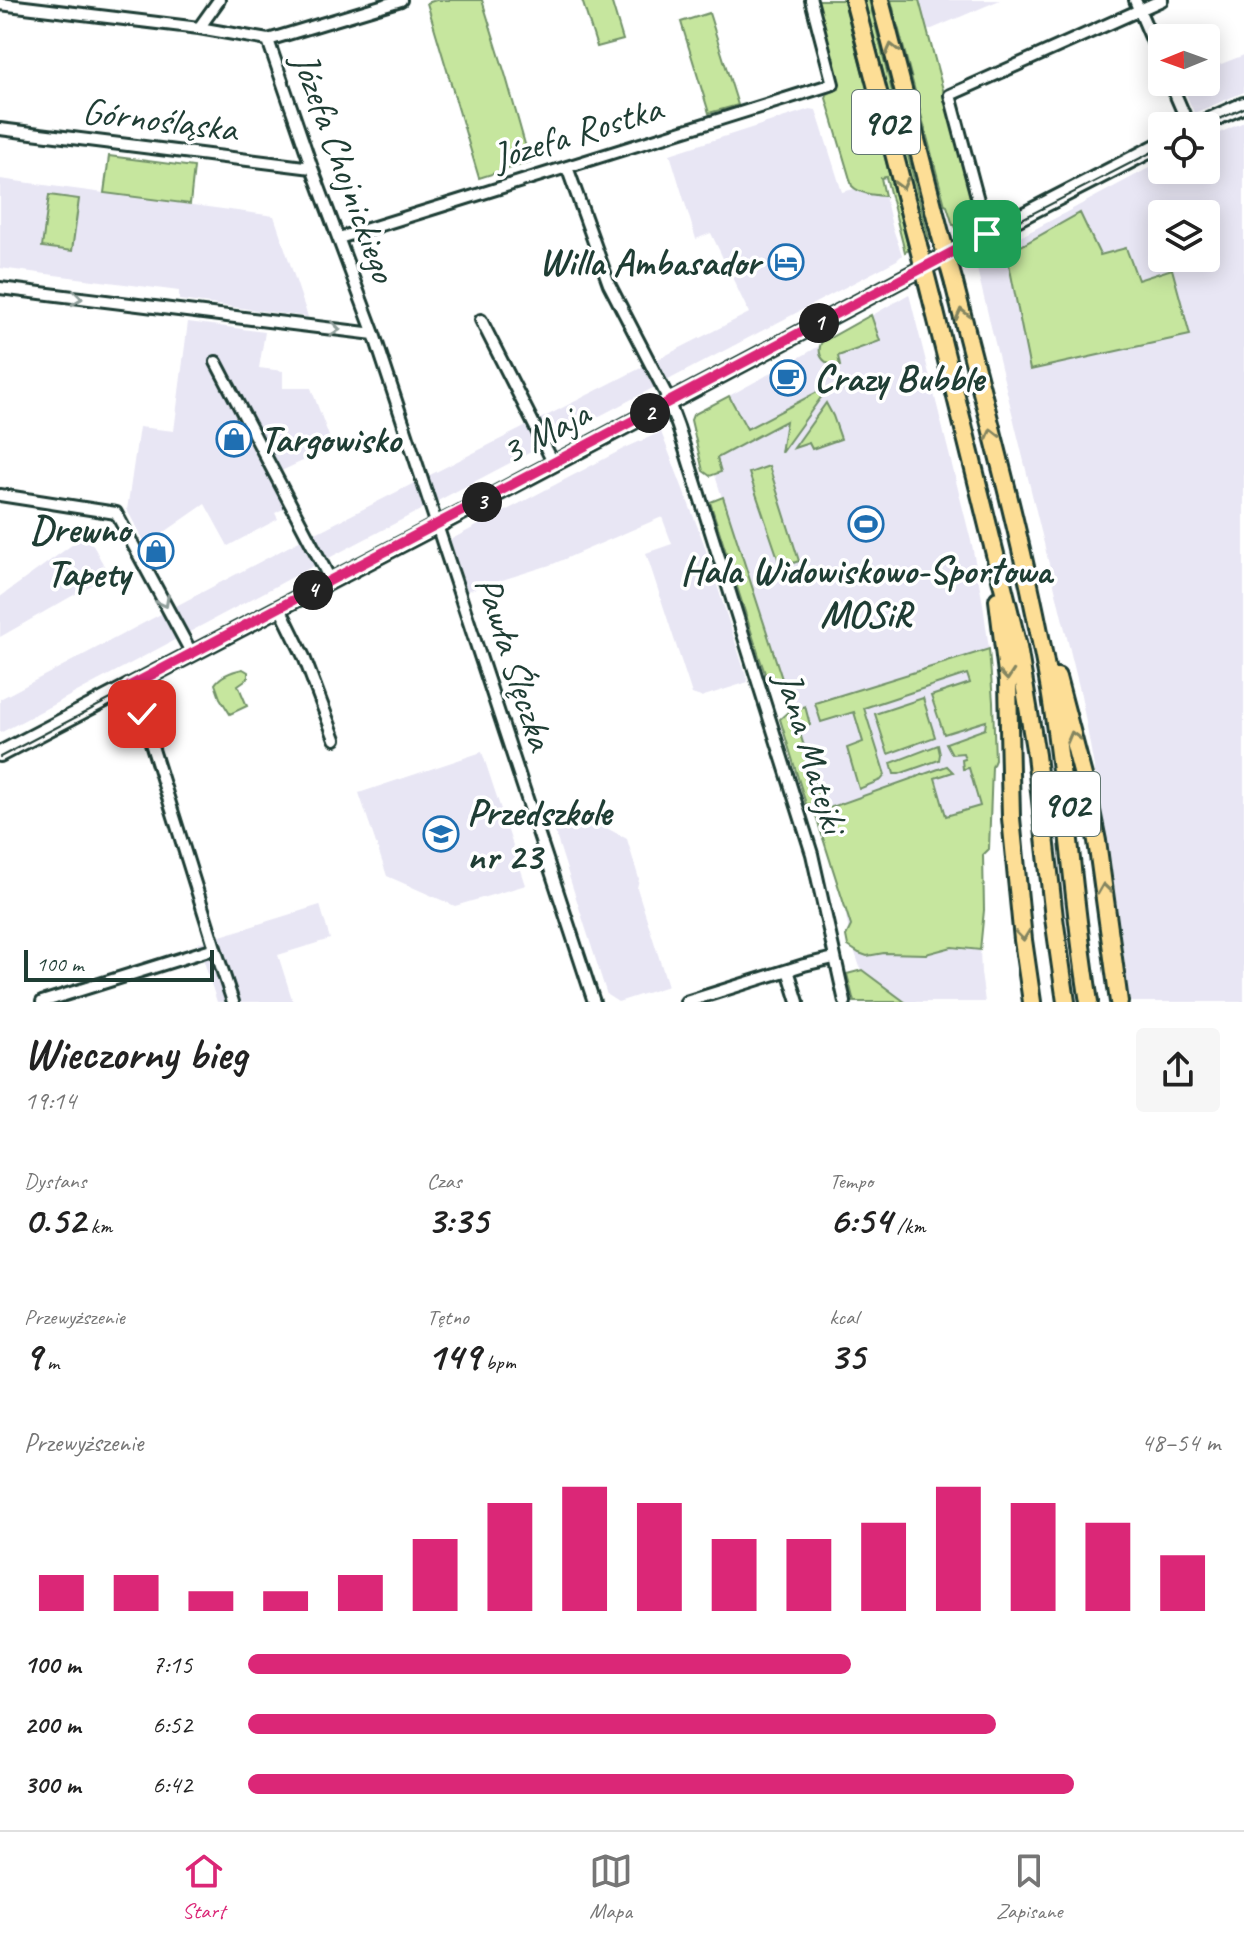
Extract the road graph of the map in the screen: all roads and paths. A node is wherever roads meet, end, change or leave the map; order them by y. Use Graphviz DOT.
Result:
graph roads {
  1 [pos="219,0"];
  2 [pos="401,0"];
  3 [pos="811,0"];
  4 [pos="854,0"];
  5 [pos="880,0"];
  6 [pos="1162,0"];
  7 [pos="0,4"];
  8 [pos="1137,5"];
  9 [pos="199,28"];
  10 [pos="1148,31"];
  11 [pos="268,40"];
  12 [pos="1244,105"];
  13 [pos="1220,116"];
  14 [pos="0,129"];
  15 [pos="1148,151"];
  16 [pos="567,167"];
  17 [pos="312,168"];
  18 [pos="987,234"];
  19 [pos="339,238"];
  20 [pos="0,288"];
  21 [pos="481,320"];
  22 [pos="374,334"];
  23 [pos="216,362"];
  24 [pos="670,403"];
  25 [pos="554,464"];
  26 [pos="0,495"];
  27 [pos="986,515"];
  28 [pos="438,525"];
  29 [pos="1021,548"];
  30 [pos="331,581"];
  31 [pos="280,608"];
  32 [pos="192,654"];
  33 [pos="130,686"];
  34 [pos="335,739"];
  35 [pos="0,754"];
  36 [pos="215,948"];
  37 [pos="834,958"];
  38 [pos="788,970"];
  39 [pos="42,1002"];
  40 [pos="233,1002"];
  41 [pos="594,1002"];
  42 [pos="686,1002"];
  43 [pos="798,1002"];
  44 [pos="845,1002"];
  45 [pos="1032,1002"];
  46 [pos="1066,1002"];
  47 [pos="1089,1002"];
  48 [pos="1119,1002"];
  1 -- 9 [label="street"];
  2 -- 11 [label="street"];
  3 -- 16 [label="street, Józefa Rostka"];
  4 -- 27 [label="main road, 902, one-way, bridge"];
  29 -- 5 [label="main road, 902, one-way, bridge"];
  6 -- 8 [label="street"];
  7 -- 9 [label="street, Józefa Chojnickiego"];
  8 -- 10 [label="street"];
  8 -- 18 [label="street"];
  9 -- 11 [label="street, Józefa Chojnickiego"];
  11 -- 17 [label="street, Józefa Chojnickiego"];
  12 -- 13 [label="street"];
  14 -- 17 [label="street, Górnośląska"];
  15 -- 18 [label="street, 3 Maja"];
  16 -- 19 [label="street, Józefa Rostka"];
  16 -- 24 [label="street, Jana Matejki"];
  17 -- 19 [label="street, Józefa Chojnickiego"];
  18 -- 24 [label="street, 3 Maja"];
  19 -- 22 [label="street, Józefa Chojnickiego"];
  20 -- 22 [label="street, one-way"];
  21 -- 25 [label="street"];
  22 -- 28 [label="street, Józefa Chojnickiego"];
  23 -- 30 [label="street"];
  24 -- 25 [label="street, 3 Maja"];
  24 -- 37 [label="street, Jana Matejki"];
  25 -- 28 [label="street, 3 Maja"];
  26 -- 32 [label="street, one-way"];
  27 -- 45 [label="main road, one-way"];
  27 -- 46 [label="main road, 902"];
  28 -- 30 [label="street, 3 Maja"];
  28 -- 41 [label="street, Pawła Ślęczka"];
  29 -- 47 [label="main road, 902"];
  48 -- 29 [label="main road, one-way"];
  30 -- 31 [label="street, 3 Maja"];
  31 -- 32 [label="street, 3 Maja"];
  31 -- 34 [label="street"];
  32 -- 33 [label="street, 3 Maja"];
  33 -- 35 [label="street, 3 Maja"];
  33 -- 36 [label="street"];
  36 -- 39 [label="street"];
  36 -- 40 [label="street"];
  37 -- 38 [label="street"];
  37 -- 44 [label="street, Jana Matejki"];
  38 -- 42 [label="street"];
  38 -- 43 [label="street"];
}
